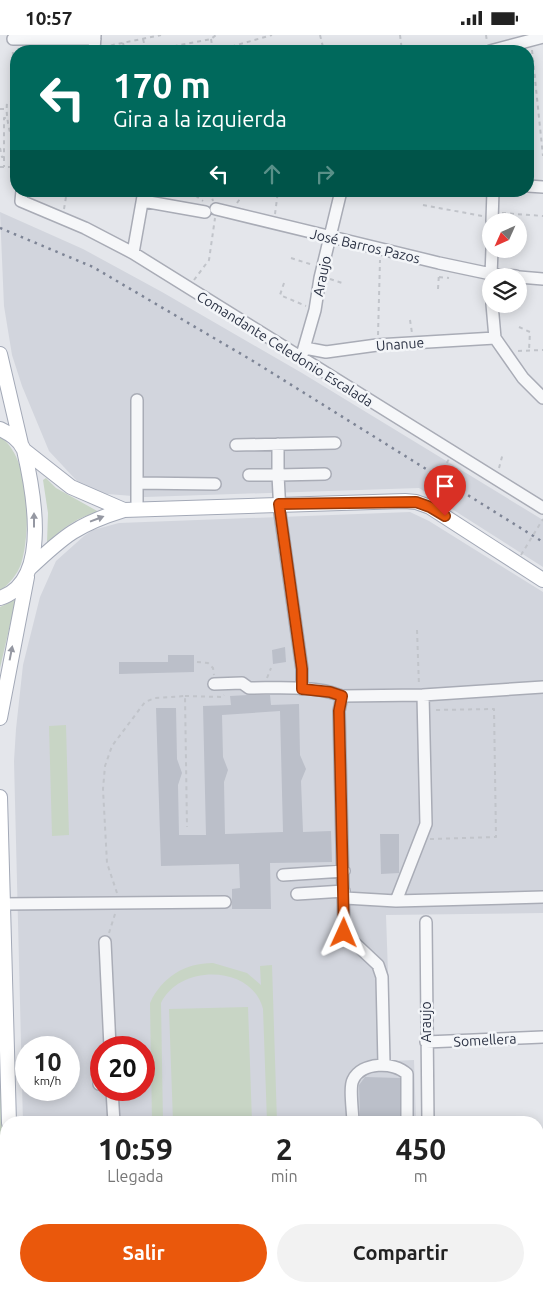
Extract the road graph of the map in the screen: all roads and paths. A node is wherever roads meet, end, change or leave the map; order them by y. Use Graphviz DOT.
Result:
graph roads {
  1 [pos="161,35"];
  2 [pos="216,35"];
  3 [pos="272,35"];
  4 [pos="543,37"];
  5 [pos="13,39"];
  6 [pos="143,39"];
  7 [pos="211,39"];
  8 [pos="531,40"];
  9 [pos="123,43"];
  10 [pos="94,44"];
  11 [pos="13,45"];
  12 [pos="144,45"];
  13 [pos="182,45"];
  14 [pos="212,45"];
  15 [pos="237,45"];
  16 [pos="512,45"];
  17 [pos="531,45"];
  18 [pos="534,71"];
  19 [pos="10,102"];
  20 [pos="0,109"];
  21 [pos="6,109"];
  22 [pos="543,112"];
  23 [pos="538,113"];
  24 [pos="6,118"];
  25 [pos="10,134"];
  26 [pos="542,141"];
  27 [pos="0,148"];
  28 [pos="543,156"];
  29 [pos="4,157"];
  30 [pos="0,167"];
  31 [pos="4,167"];
  32 [pos="10,167"];
  33 [pos="23,197"];
  34 [pos="66,197"];
  35 [pos="144,197"];
  36 [pos="148,197"];
  37 [pos="277,197"];
  38 [pos="340,197"];
  39 [pos="493,197"];
  40 [pos="423,205"];
  41 [pos="210,211"];
  42 [pos="492,213"];
  43 [pos="482,215"];
  44 [pos="528,216"];
  45 [pos="543,216"];
  46 [pos="62,218"];
  47 [pos="274,225"];
  48 [pos="331,239"];
  49 [pos="380,250"];
  50 [pos="133,253"];
  51 [pos="291,258"];
  52 [pos="439,263"];
  53 [pos="323,268"];
  54 [pos="482,273"];
  55 [pos="439,277"];
  56 [pos="527,277"];
  57 [pos="449,278"];
  58 [pos="543,279"];
  59 [pos="284,283"];
  60 [pos="188,288"];
  61 [pos="438,289"];
  62 [pos="316,310"];
  63 [pos="493,313"];
  64 [pos="410,320"];
  65 [pos="520,327"];
  66 [pos="495,338"];
  67 [pos="413,343"];
  68 [pos="378,345"];
  69 [pos="529,350"];
  70 [pos="543,350"];
  71 [pos="504,353"];
  72 [pos="0,354"];
  73 [pos="303,354"];
  74 [pos="543,399"];
  75 [pos="136,400"];
  76 [pos="0,429"];
  77 [pos="335,443"];
  78 [pos="278,444"];
  79 [pos="236,445"];
  80 [pos="22,447"];
  81 [pos="503,453"];
  82 [pos="449,459"];
  83 [pos="325,474"];
  84 [pos="249,475"];
  85 [pos="278,475"];
  86 [pos="497,478"];
  87 [pos="137,483"];
  88 [pos="216,484"];
  89 [pos="431,491"];
  90 [pos="279,501"];
  91 [pos="543,508"];
  92 [pos="130,510"];
  93 [pos="543,519"];
  94 [pos="521,555"];
  95 [pos="29,571"];
  96 [pos="543,580"];
  97 [pos="0,598"];
  98 [pos="417,630"];
  99 [pos="197,662"];
  100 [pos="219,683"];
  101 [pos="543,687"];
  102 [pos="302,689"];
  103 [pos="423,695"];
  104 [pos="185,696"];
  105 [pos="342,696"];
  106 [pos="434,710"];
  107 [pos="0,718"];
  108 [pos="0,797"];
  109 [pos="187,827"];
  110 [pos="420,840"];
  111 [pos="344,871"];
  112 [pos="283,875"];
  113 [pos="297,894"];
  114 [pos="344,894"];
  115 [pos="543,897"];
  116 [pos="396,901"];
  117 [pos="120,902"];
  118 [pos="225,902"];
  119 [pos="2,905"];
  120 [pos="426,923"];
  121 [pos="105,942"];
  122 [pos="109,1036"];
  123 [pos="543,1037"];
  124 [pos="426,1042"];
  125 [pos="384,1065"];
  126 [pos="113,1101"];
  127 [pos="9,1116"];
  128 [pos="114,1116"];
  129 [pos="353,1116"];
  130 [pos="407,1116"];
  131 [pos="428,1116"];
  1 -- 6 [label="path"];
  2 -- 7 [label="path"];
  3 -- 15 [label="path"];
  4 -- 8 [label="street"];
  5 -- 10 [label="street"];
  5 -- 11 [label="path"];
  6 -- 9 [label="path"];
  6 -- 12 [label="path"];
  7 -- 13 [label="path"];
  7 -- 14 [label="path"];
  8 -- 16 [label="street"];
  8 -- 17 [label="path"];
  9 -- 10 [label="path"];
  18 -- 23 [label="path"];
  19 -- 21 [label="path"];
  20 -- 21 [label="path"];
  21 -- 24 [label="path"];
  22 -- 23 [label="path"];
  23 -- 26 [label="path"];
  24 -- 25 [label="path"];
  24 -- 29 [label="path"];
  26 -- 28 [label="path"];
  27 -- 29 [label="path"];
  29 -- 31 [label="path"];
  30 -- 31 [label="path"];
  31 -- 32 [label="path"];
  33 -- 46 [label="street, Comandante Celedonio Escalada"];
  34 -- 46 [label="path"];
  35 -- 50 [label="street"];
  36 -- 41 [label="street, José Barros Pazos"];
  37 -- 47 [label="path"];
  38 -- 48 [label="street, Araujo"];
  39 -- 42 [label="street"];
  40 -- 43 [label="path"];
  41 -- 47 [label="street, José Barros Pazos"];
  41 -- 60 [label="path"];
  44 -- 45 [label="path"];
  46 -- 50 [label="street, Comandante Celedonio Escalada"];
  47 -- 48 [label="street, José Barros Pazos"];
  48 -- 49 [label="street, José Barros Pazos"];
  48 -- 53 [label="street, Araujo"];
  49 -- 52 [label="street, José Barros Pazos"];
  49 -- 68 [label="path"];
  50 -- 60 [label="street, Comandante Celedonio Escalada"];
  51 -- 53 [label="path"];
  52 -- 54 [label="street, José Barros Pazos"];
  52 -- 55 [label="path"];
  53 -- 62 [label="street, Araujo"];
  55 -- 57 [label="path"];
  55 -- 61 [label="path"];
  56 -- 58 [label="street, José Barros Pazos"];
  59 -- 62 [label="path"];
  60 -- 73 [label="street, Comandante Celedonio Escalada"];
  62 -- 73 [label="street, Araujo"];
  63 -- 66 [label="street"];
  64 -- 67 [label="path"];
  65 -- 69 [label="path"];
  66 -- 67 [label="street, Unanue"];
  66 -- 71 [label="street"];
  67 -- 68 [label="street, Unanue"];
  68 -- 73 [label="street, Unanue"];
  69 -- 70 [label="path"];
  69 -- 71 [label="path"];
  71 -- 74 [label="street"];
  72 -- 80 [label="main road"];
  73 -- 86 [label="street, Comandante Celedonio Escalada"];
  75 -- 87 [label="street"];
  76 -- 80 [label="main road"];
  77 -- 78 [label="street"];
  78 -- 79 [label="street"];
  78 -- 85 [label="street"];
  80 -- 92 [label="main road"];
  95 -- 80 [label="main road, one-way"];
  81 -- 86 [label="path"];
  82 -- 89 [label="path, bridge"];
  83 -- 85 [label="street"];
  84 -- 85 [label="street"];
  85 -- 90 [label="street"];
  86 -- 91 [label="street, Comandante Celedonio Escalada"];
  87 -- 88 [label="street"];
  87 -- 92 [label="street"];
  90 -- 92 [label="main road"];
  90 -- 96 [label="main road"];
  90 -- 102 [label="street"];
  95 -- 92 [label="main road, one-way"];
  93 -- 94 [label="path, bridge"];
  95 -- 97 [label="main road"];
  107 -- 95 [label="main road, one-way"];
  98 -- 103 [label="path"];
  99 -- 100 [label="path"];
  100 -- 102 [label="street"];
  100 -- 104 [label="path"];
  101 -- 103 [label="street"];
  102 -- 105 [label="street"];
  103 -- 105 [label="street"];
  103 -- 110 [label="street"];
  104 -- 109 [label="path"];
  104 -- 117 [label="path"];
  105 -- 111 [label="street"];
  106 -- 110 [label="path"];
  108 -- 119 [label="main road"];
  110 -- 116 [label="street"];
  111 -- 112 [label="street"];
  111 -- 114 [label="street"];
  113 -- 114 [label="street"];
  114 -- 116 [label="street"];
  114 -- 125 [label="street"];
  115 -- 116 [label="street"];
  117 -- 118 [label="street"];
  117 -- 119 [label="street"];
  117 -- 121 [label="path"];
  119 -- 127 [label="main road"];
  120 -- 124 [label="street, Araujo"];
  121 -- 122 [label="street"];
  123 -- 124 [label="street, Somellera"];
  124 -- 131 [label="street, Araujo"];
  125 -- 129 [label="street"];
  125 -- 130 [label="street"];
  126 -- 128 [label="street"];
}
